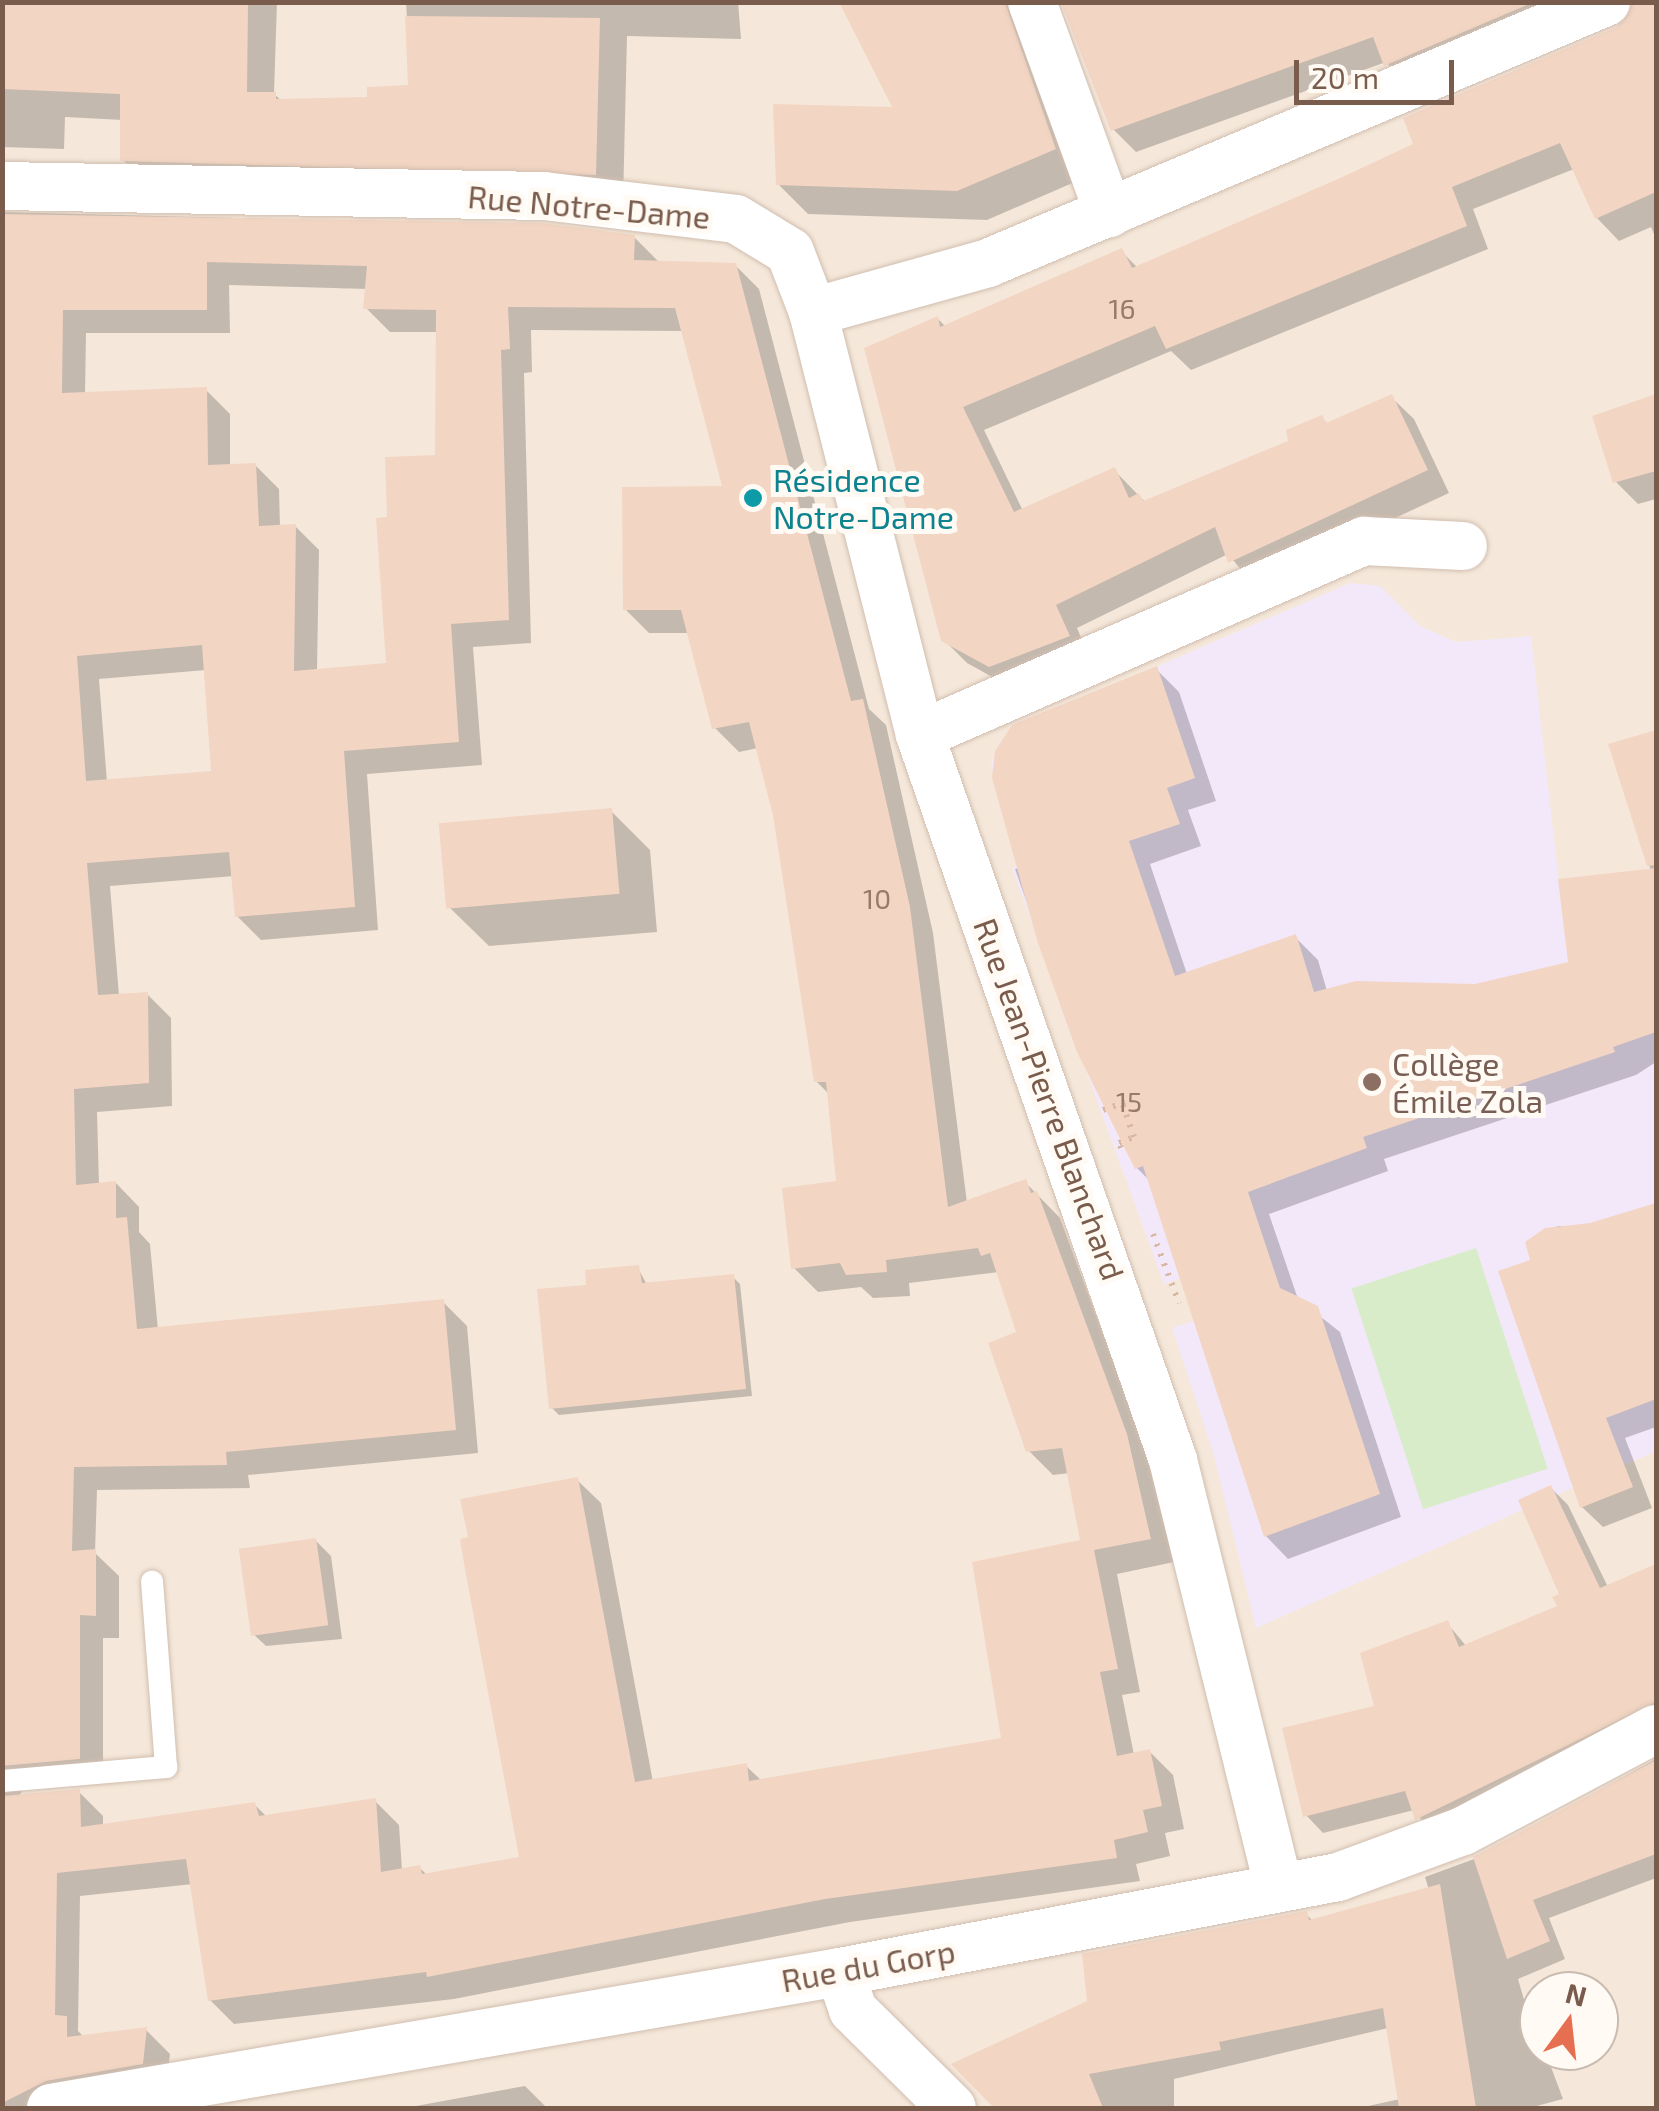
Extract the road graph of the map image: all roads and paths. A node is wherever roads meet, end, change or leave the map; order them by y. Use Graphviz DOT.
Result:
graph roads {
  1 [pos="1032,2"];
  2 [pos="1606,2"];
  3 [pos="2,186"];
  4 [pos="1108,213"];
  5 [pos="813,312"];
  6 [pos="1464,546"];
  7 [pos="920,736"];
  8 [pos="1113,1107"];
  9 [pos="1126,1160"];
  10 [pos="1146,1214"];
  11 [pos="1180,1304"];
  12 [pos="152,1582"];
  13 [pos="1656,1729"];
  14 [pos="2,1781"];
  15 [pos="1279,1888"];
  16 [pos="840,1972"];
  17 [pos="51,2108"];
  18 [pos="952,2108"];
  1 -- 4 [label="street"];
  2 -- 4 [label="street"];
  3 -- 5 [label="street, Rue Notre-Dame"];
  4 -- 5 [label="street"];
  5 -- 7 [label="street, Rue Jean-Pierre Blanchard"];
  6 -- 7 [label="street"];
  7 -- 15 [label="street, Rue Jean-Pierre Blanchard"];
  8 -- 9 [label="path"];
  10 -- 11 [label="path"];
  12 -- 14 [label="lane"];
  13 -- 15 [label="street, Rue du Gorp"];
  15 -- 16 [label="street, Rue du Gorp"];
  16 -- 17 [label="street, Rue du Gorp"];
  16 -- 18 [label="street"];
}
